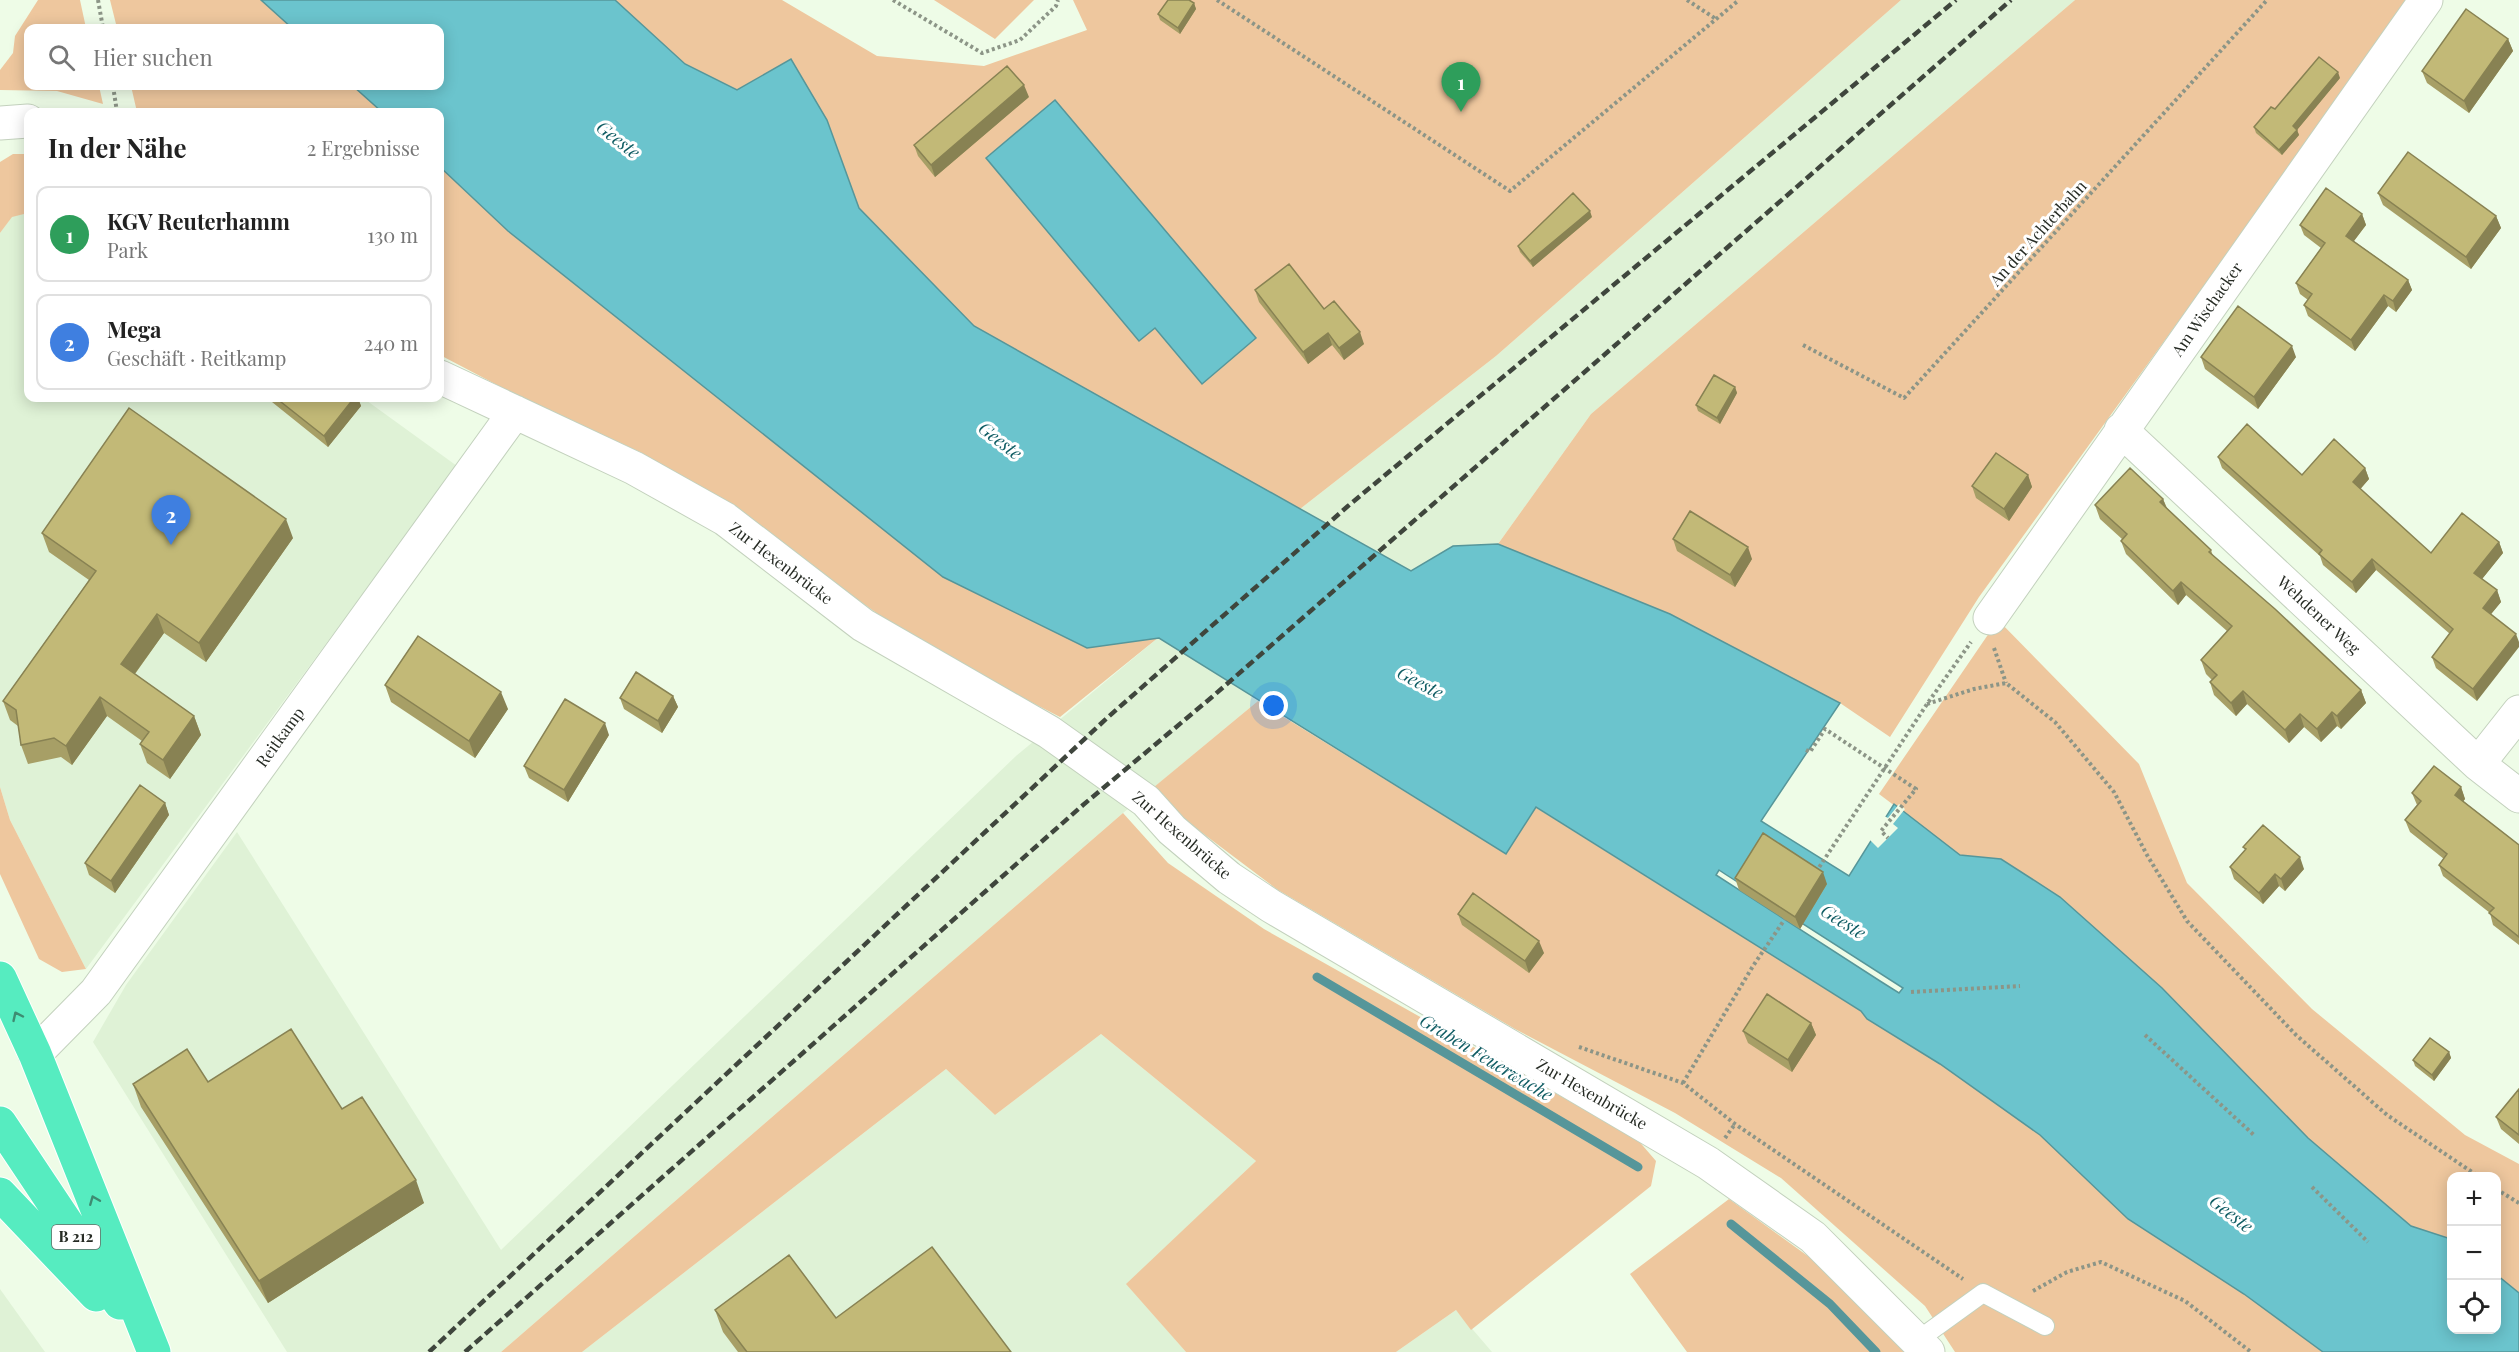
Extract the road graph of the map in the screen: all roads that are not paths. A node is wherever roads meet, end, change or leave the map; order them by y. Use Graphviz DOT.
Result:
graph roads {
  1 [pos="2426,0"];
  2 [pos="24,121"];
  3 [pos="0,123"];
  4 [pos="444,379"];
  5 [pos="515,412"];
  6 [pos="2121,430"];
  7 [pos="1990,618"];
  8 [pos="2519,712"];
  9 [pos="2478,764"];
  10 [pos="2519,796"];
  11 [pos="0,978"];
  12 [pos="35,1054"];
  13 [pos="0,1123"];
  14 [pos="0,1194"];
  15 [pos="2045,1326"];
  16 [pos="1923,1346"];
  17 [pos="152,1352"];
  1 -- 6 [label="street, Am Wischacker"];
  2 -- 3 [label="street"];
  4 -- 5 [label="street, Zur Hexenbrücke"];
  5 -- 12 [label="street, Reitkamp"];
  5 -- 16 [label="street, Zur Hexenbrücke"];
  6 -- 7 [label="street, Am Wischacker"];
  6 -- 9 [label="street, Wehdener Weg"];
  8 -- 9 [label="street"];
  9 -- 10 [label="street, Wehdener Weg"];
  12 -- 11 [label="highway, one-way"];
  17 -- 12 [label="highway, one-way"];
  13 -- 17 [label="highway, B 212"];
  14 -- 17 [label="highway"];
  15 -- 16 [label="lane"];
}
